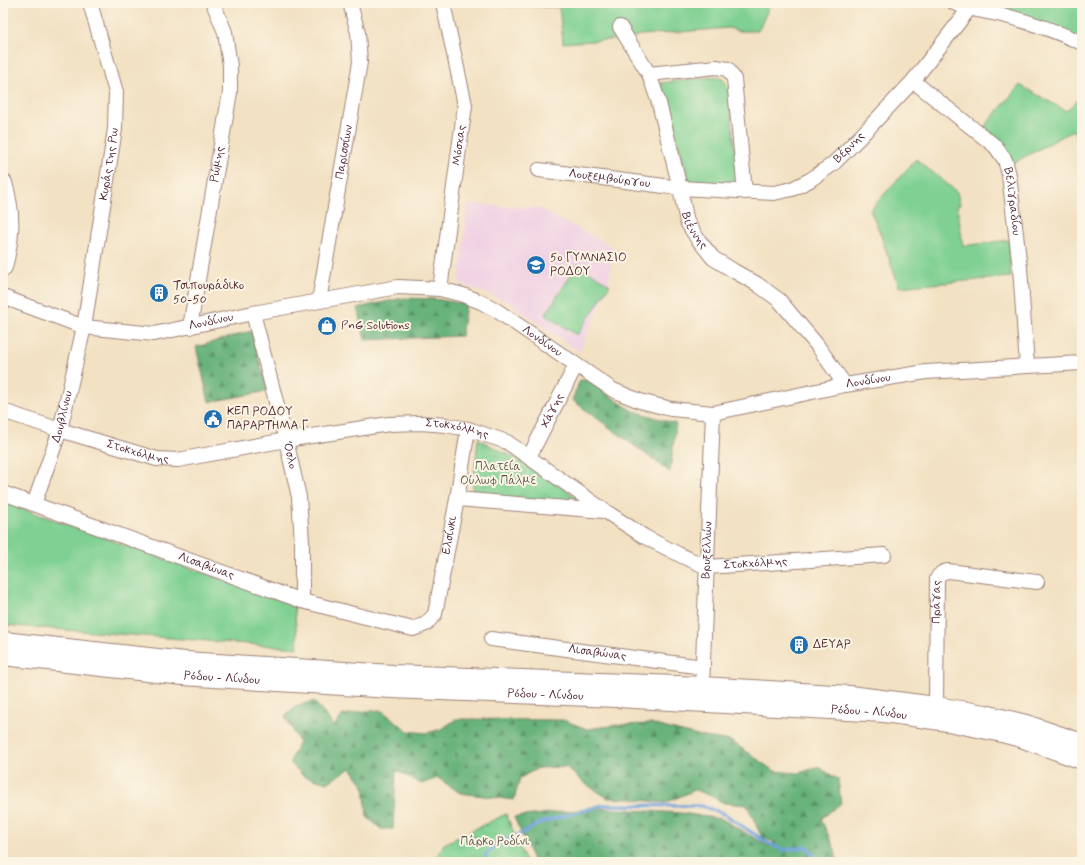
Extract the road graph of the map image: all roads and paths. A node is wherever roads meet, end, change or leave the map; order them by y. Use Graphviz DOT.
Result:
graph roads {
  1 [pos="90,3"];
  2 [pos="213,3"];
  3 [pos="350,3"];
  4 [pos="443,3"];
  5 [pos="954,3"];
  6 [pos="969,9"];
  7 [pos="620,27"];
  8 [pos="1082,43"];
  9 [pos="649,74"];
  10 [pos="912,81"];
  11 [pos="539,170"];
  12 [pos="3,183"];
  13 [pos="680,188"];
  14 [pos="745,192"];
  15 [pos="3,267"];
  16 [pos="440,289"];
  17 [pos="3,297"];
  18 [pos="319,301"];
  19 [pos="253,313"];
  20 [pos="84,327"];
  21 [pos="190,327"];
  22 [pos="1082,363"];
  23 [pos="576,365"];
  24 [pos="1027,366"];
  25 [pos="845,386"];
  26 [pos="3,410"];
  27 [pos="713,413"];
  28 [pos="468,429"];
  29 [pos="60,430"];
  30 [pos="286,440"];
  31 [pos="529,457"];
  32 [pos="3,493"];
  33 [pos="457,499"];
  34 [pos="34,504"];
  35 [pos="605,511"];
  36 [pos="884,555"];
  37 [pos="707,567"];
  38 [pos="1037,582"];
  39 [pos="302,601"];
  40 [pos="413,629"];
  41 [pos="491,640"];
  42 [pos="3,641"];
  43 [pos="3,656"];
  44 [pos="703,667"];
  45 [pos="702,686"];
  46 [pos="936,706"];
  47 [pos="1082,743"];
  48 [pos="1082,760"];
  1 -- 20 [label="street, Κυράς της Ρω"];
  2 -- 21 [label="street, Ρώμης"];
  3 -- 18 [label="street, Παρισσίων"];
  4 -- 16 [label="street, Μόσχας"];
  5 -- 6 [label="street"];
  6 -- 8 [label="street"];
  6 -- 10 [label="street, Βέρνης"];
  7 -- 9 [label="street, Βιέννης"];
  9 -- 13 [label="street, Βιέννης"];
  9 -- 14 [label="street"];
  10 -- 14 [label="street, Βέρνης"];
  10 -- 24 [label="street, Βελιγραδίου"];
  11 -- 13 [label="street, Λουξεμβούργου"];
  12 -- 15 [label="main road"];
  13 -- 14 [label="street, Βέρνης"];
  13 -- 25 [label="street, Βιέννης"];
  16 -- 18 [label="street, Λονδίνου"];
  16 -- 23 [label="street, Λονδίνου"];
  17 -- 20 [label="street, Λονδίνου"];
  18 -- 19 [label="street, Λονδίνου"];
  19 -- 21 [label="street, Λονδίνου"];
  19 -- 30 [label="street, Όσλο"];
  20 -- 21 [label="street, Λονδίνου"];
  20 -- 29 [label="street, Δουβλίνου"];
  22 -- 24 [label="street, Λονδίνου"];
  23 -- 27 [label="street, Λονδίνου"];
  23 -- 31 [label="street, Χάγης"];
  24 -- 25 [label="street, Λονδίνου"];
  25 -- 27 [label="street, Λονδίνου"];
  26 -- 29 [label="street, Στοκχόλμης"];
  27 -- 37 [label="street, Βρυξελλών"];
  28 -- 30 [label="street, Στοκχόλμης"];
  28 -- 31 [label="street, Στοκχόλμης"];
  28 -- 33 [label="street, Ελσίνκι"];
  29 -- 30 [label="street, Στοκχόλμης"];
  29 -- 34 [label="street, Δουβλίνου"];
  30 -- 39 [label="street, Όσλο"];
  31 -- 35 [label="street, Στοκχόλμης"];
  32 -- 34 [label="street, Λισαβώνας"];
  33 -- 35 [label="street"];
  33 -- 40 [label="street, Ελσίνκι"];
  34 -- 39 [label="street, Λισαβώνας"];
  35 -- 37 [label="street, Στοκχόλμης"];
  36 -- 37 [label="street, Στοκχόλμης"];
  37 -- 44 [label="street, Βρυξελλών"];
  38 -- 46 [label="street, Πράγας"];
  39 -- 40 [label="street, Λισαβώνας"];
  41 -- 44 [label="street, Λισαβώνας"];
  42 -- 45 [label="main road, Ρόδου - Λίνδου"];
  43 -- 48 [label="main road, Ρόδου - Λίνδου"];
  44 -- 45 [label="street, Βρυξελλών"];
  45 -- 46 [label="main road, Ρόδου - Λίνδου"];
  46 -- 47 [label="main road, Ρόδου - Λίνδου"];
}
